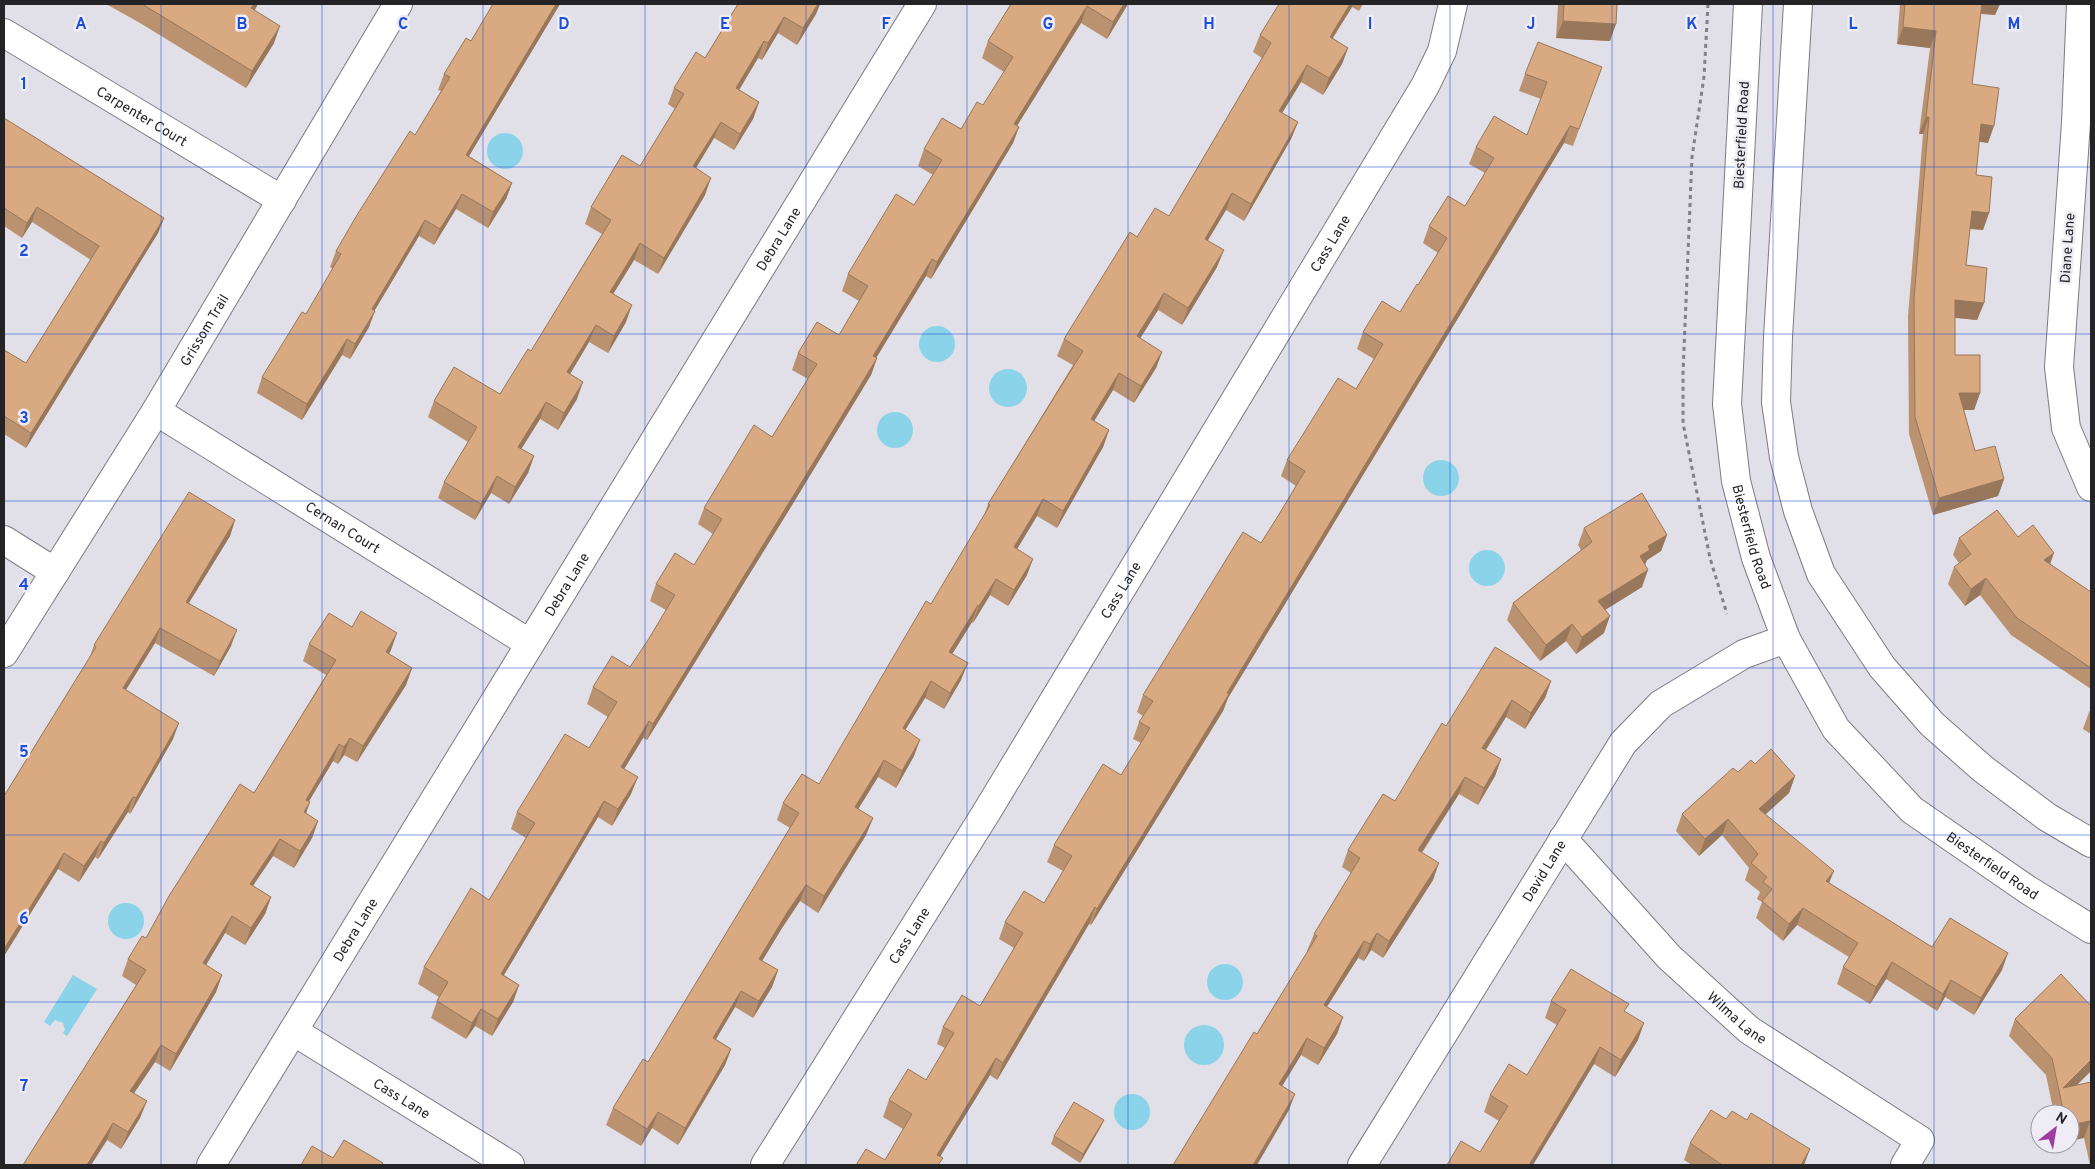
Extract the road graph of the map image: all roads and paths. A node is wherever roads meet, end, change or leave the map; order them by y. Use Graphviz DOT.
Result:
graph roads {
  1 [pos="398,4"];
  2 [pos="922,4"];
  3 [pos="1453,4"];
  4 [pos="1708,4"];
  5 [pos="1748,4"];
  6 [pos="1798,4"];
  7 [pos="2080,4"];
  8 [pos="4,33"];
  9 [pos="2083,123"];
  10 [pos="282,200"];
  11 [pos="156,411"];
  12 [pos="2091,487"];
  13 [pos="4,540"];
  14 [pos="55,572"];
  15 [pos="1727,614"];
  16 [pos="1786,639"];
  17 [pos="529,643"];
  18 [pos="4,653"];
  19 [pos="1563,839"];
  20 [pos="2091,842"];
  21 [pos="2091,929"];
  22 [pos="293,1031"];
  23 [pos="210,1165"];
  24 [pos="510,1165"];
  25 [pos="765,1165"];
  26 [pos="1362,1165"];
  27 [pos="1905,1165"];
  1 -- 10 [label="street, Grissom Trail"];
  2 -- 17 [label="street, Debra Lane"];
  3 -- 25 [label="street, Cass Lane"];
  4 -- 15 [label="path"];
  5 -- 16 [label="street, Biesterfield Road"];
  6 -- 20 [label="street"];
  7 -- 9 [label="street, Diane Lane"];
  8 -- 10 [label="street, Carpenter Court"];
  9 -- 12 [label="street, Diane Lane"];
  10 -- 11 [label="street, Grissom Trail"];
  11 -- 14 [label="street, Grissom Trail"];
  11 -- 17 [label="street, Cernan Court"];
  13 -- 14 [label="street"];
  14 -- 18 [label="street, Grissom Trail"];
  16 -- 19 [label="street, David Lane"];
  16 -- 21 [label="street, Biesterfield Road"];
  17 -- 22 [label="street, Debra Lane"];
  19 -- 26 [label="street, David Lane"];
  19 -- 27 [label="street, Wilma Lane"];
  22 -- 23 [label="street, Debra Lane"];
  22 -- 24 [label="street, Cass Lane"];
}
